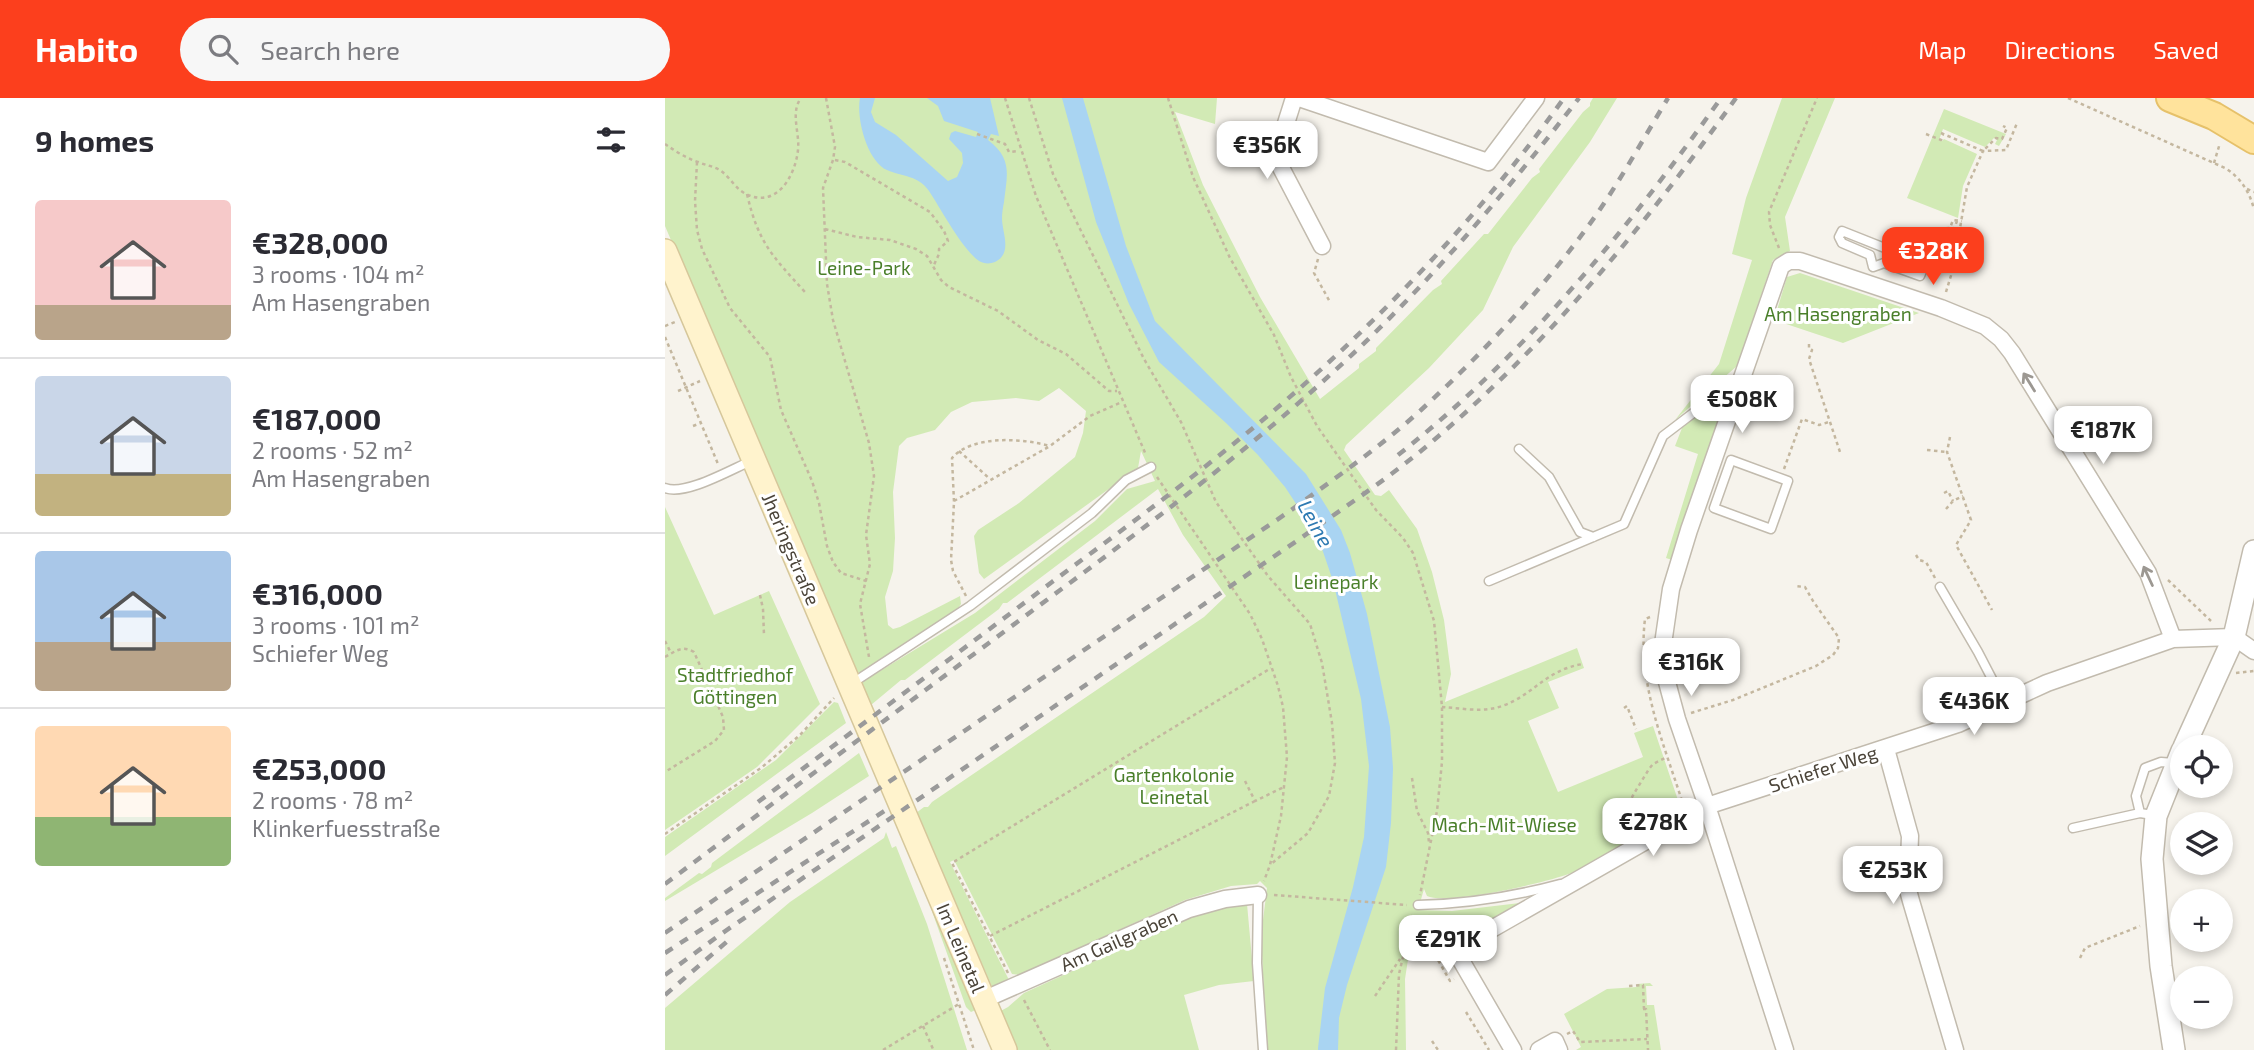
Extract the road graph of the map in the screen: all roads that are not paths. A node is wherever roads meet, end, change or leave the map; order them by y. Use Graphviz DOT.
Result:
graph roads {
  1 [pos="1294,98"];
  2 [pos="1299,98"];
  3 [pos="1535,98"];
  4 [pos="2171,98"];
  5 [pos="2194,98"];
  6 [pos="2254,119"];
  7 [pos="2254,140"];
  8 [pos="1322,246"];
  9 [pos="665,251"];
  10 [pos="1925,264"];
  11 [pos="1701,407"];
  12 [pos="1519,449"];
  13 [pos="753,460"];
  14 [pos="1151,467"];
  15 [pos="1788,481"];
  16 [pos="665,488"];
  17 [pos="1593,537"];
  18 [pos="2254,551"];
  19 [pos="1489,581"];
  20 [pos="1940,587"];
  21 [pos="2234,637"];
  22 [pos="2173,639"];
  23 [pos="2254,651"];
  24 [pos="844,689"];
  25 [pos="2005,704"];
  26 [pos="2190,735"];
  27 [pos="1886,749"];
  28 [pos="2170,779"];
  29 [pos="1707,806"];
  30 [pos="2157,809"];
  31 [pos="2073,828"];
  32 [pos="917,846"];
  33 [pos="1581,879"];
  34 [pos="1263,895"];
  35 [pos="1415,905"];
  36 [pos="983,1000"];
  37 [pos="1557,1046"];
  38 [pos="1005,1050"];
  39 [pos="1263,1050"];
  40 [pos="1514,1050"];
  41 [pos="1539,1050"];
  42 [pos="1785,1050"];
  43 [pos="1955,1050"];
  44 [pos="2174,1050"];
  1 -- 8 [label="street"];
  2 -- 3 [label="street"];
  4 -- 7 [label="main road"];
  5 -- 6 [label="main road"];
  9 -- 13 [label="main road, Jheringstraße"];
  10 -- 10 [label="lane"];
  11 -- 17 [label="lane"];
  12 -- 17 [label="lane"];
  13 -- 16 [label="lane"];
  13 -- 24 [label="main road, Jheringstraße"];
  14 -- 24 [label="lane"];
  15 -- 15 [label="lane"];
  17 -- 19 [label="lane"];
  18 -- 21 [label="street"];
  20 -- 25 [label="lane"];
  21 -- 22 [label="street, Schiefer Weg"];
  21 -- 23 [label="street"];
  21 -- 26 [label="street"];
  22 -- 25 [label="street, Schiefer Weg"];
  22 -- 29 [label="street, one-way"];
  24 -- 32 [label="main road, Jheringstraße"];
  25 -- 27 [label="street, Schiefer Weg"];
  27 -- 29 [label="street, Schiefer Weg"];
  27 -- 43 [label="street"];
  28 -- 30 [label="street"];
  29 -- 33 [label="street, Schiefer Weg"];
  29 -- 42 [label="street"];
  30 -- 31 [label="lane"];
  30 -- 44 [label="street"];
  32 -- 36 [label="main road, Im Leinetal"];
  33 -- 35 [label="lane, Schiefer Weg"];
  33 -- 40 [label="street, Schiefer Weg"];
  34 -- 36 [label="street, Am Gailgraben"];
  34 -- 39 [label="lane"];
  36 -- 38 [label="main road, Im Leinetal"];
  37 -- 41 [label="street"];
}
